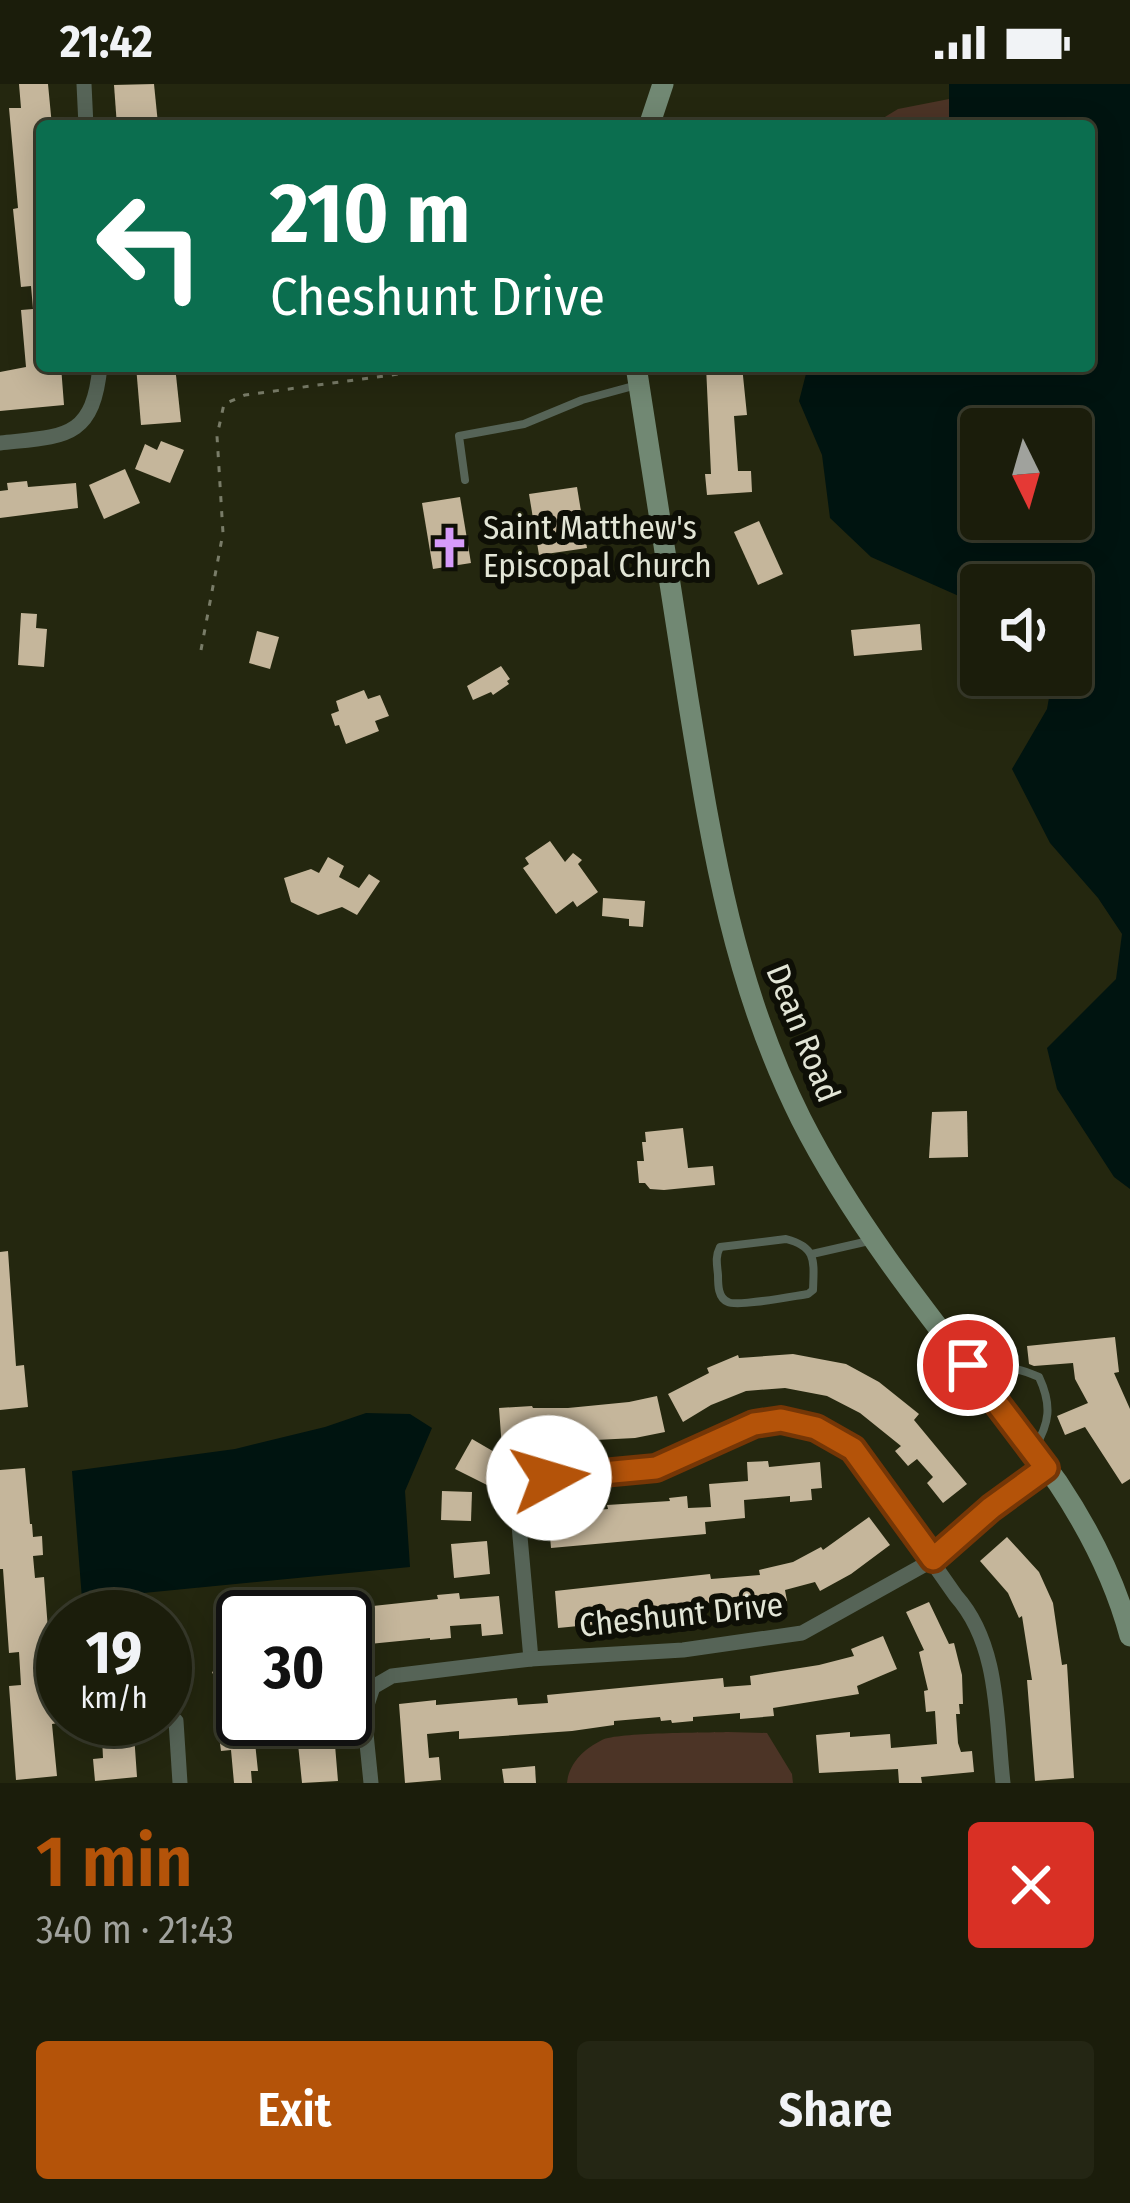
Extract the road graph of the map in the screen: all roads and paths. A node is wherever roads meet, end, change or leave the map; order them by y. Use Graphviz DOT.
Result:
graph roads {
  1 [pos="84,84"];
  2 [pos="663,84"];
  3 [pos="86,120"];
  4 [pos="651,120"];
  5 [pos="99,372"];
  6 [pos="411,372"];
  7 [pos="637,375"];
  8 [pos="0,443"];
  9 [pos="465,480"];
  10 [pos="201,650"];
  11 [pos="874,1239"];
  12 [pos="812,1254"];
  13 [pos="977,1376"];
  14 [pos="1039,1459"];
  15 [pos="933,1559"];
  16 [pos="1130,1636"];
  17 [pos="531,1659"];
  18 [pos="177,1746"];
  19 [pos="179,1783"];
  20 [pos="371,1783"];
  21 [pos="1003,1783"];
  1 -- 3 [label="street"];
  2 -- 4 [label="main road"];
  5 -- 8 [label="street"];
  6 -- 10 [label="path"];
  7 -- 9 [label="lane"];
  7 -- 11 [label="main road, Dean Road"];
  11 -- 12 [label="lane"];
  11 -- 13 [label="main road, Dean Road"];
  12 -- 12 [label="lane"];
  13 -- 14 [label="main road, Dean Road"];
  13 -- 14 [label="lane"];
  14 -- 15 [label="street, Cheshunt Drive"];
  14 -- 16 [label="main road, Dean Road"];
  15 -- 17 [label="street, Cheshunt Drive"];
  15 -- 17 [label="street"];
  15 -- 21 [label="street"];
  17 -- 20 [label="street, Cheshunt Drive"];
  18 -- 19 [label="street"];
}
